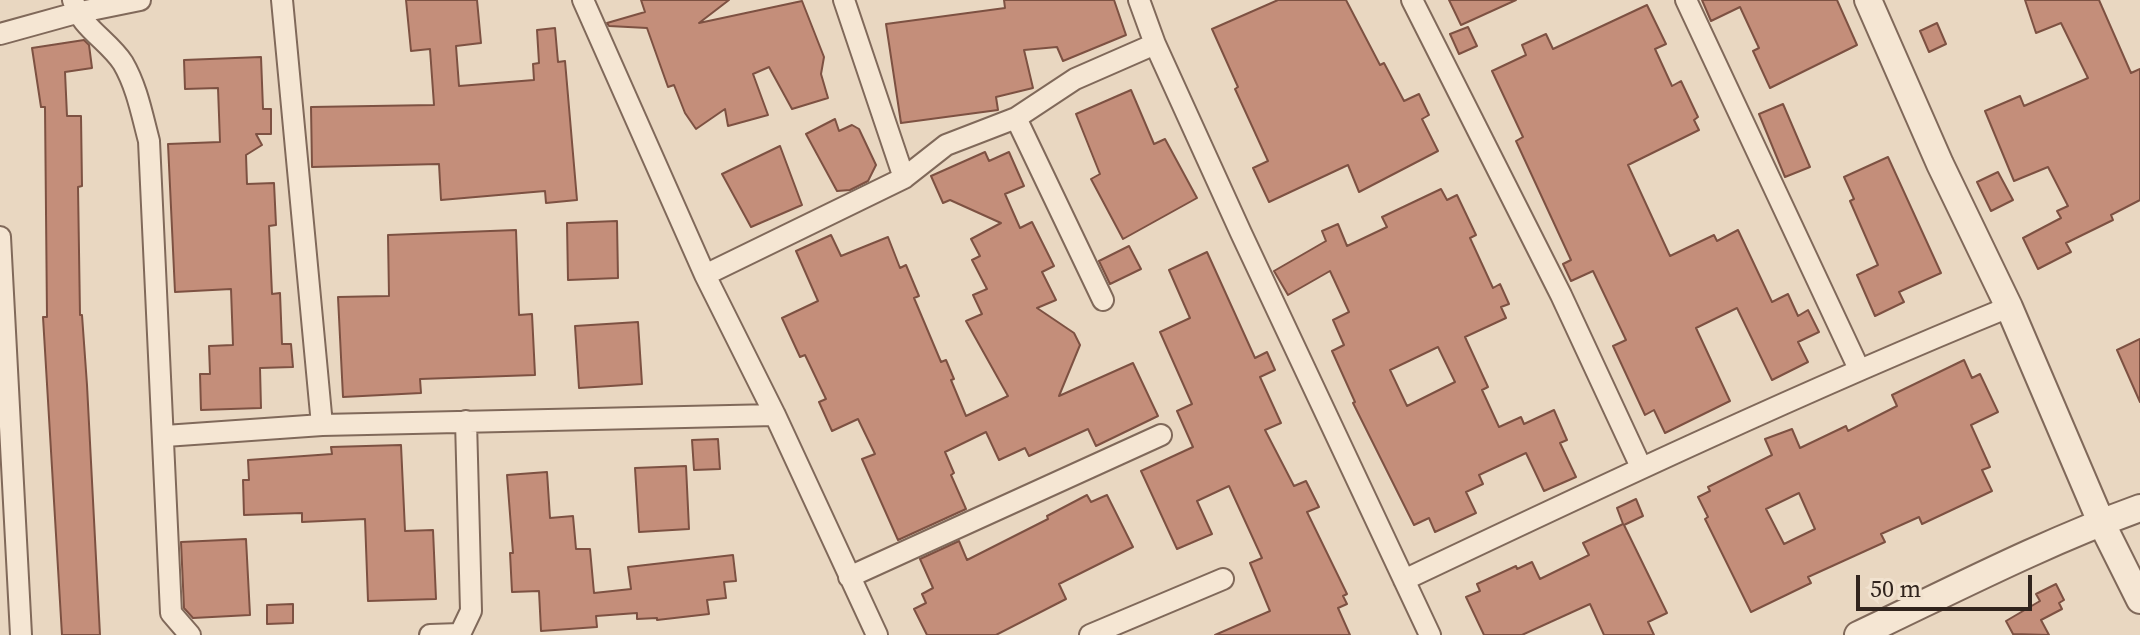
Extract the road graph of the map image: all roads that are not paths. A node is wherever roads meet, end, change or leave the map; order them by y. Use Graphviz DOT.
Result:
graph roads {
  1 [pos="140,0"];
  2 [pos="282,0"];
  3 [pos="583,0"];
  4 [pos="844,0"];
  5 [pos="1139,0"];
  6 [pos="1412,0"];
  7 [pos="1686,0"];
  8 [pos="1868,0"];
  9 [pos="75,7"];
  10 [pos="0,34"];
  11 [pos="1155,44"];
  12 [pos="1016,118"];
  13 [pos="904,178"];
  14 [pos="0,237"];
  15 [pos="705,275"];
  16 [pos="1103,300"];
  17 [pos="2009,307"];
  18 [pos="1859,369"];
  19 [pos="775,415"];
  20 [pos="466,421"];
  21 [pos="322,425"];
  22 [pos="1161,435"];
  23 [pos="165,436"];
  24 [pos="1641,467"];
  25 [pos="2140,508"];
  26 [pos="2101,522"];
  27 [pos="849,577"];
  28 [pos="1223,579"];
  29 [pos="1404,580"];
  30 [pos="2140,600"];
  31 [pos="21,635"];
  32 [pos="190,635"];
  33 [pos="430,635"];
  34 [pos="877,635"];
  35 [pos="1090,635"];
  36 [pos="1430,635"];
  37 [pos="1858,635"];
  1 -- 9 [label="street"];
  2 -- 21 [label="street"];
  3 -- 15 [label="street"];
  4 -- 13 [label="street"];
  5 -- 11 [label="street"];
  6 -- 24 [label="street"];
  7 -- 18 [label="street"];
  8 -- 17 [label="street"];
  9 -- 10 [label="street"];
  9 -- 23 [label="street"];
  11 -- 12 [label="street"];
  11 -- 29 [label="street"];
  12 -- 13 [label="street"];
  12 -- 16 [label="street"];
  13 -- 15 [label="street"];
  14 -- 31 [label="street"];
  15 -- 19 [label="street"];
  17 -- 18 [label="street"];
  17 -- 26 [label="street"];
  18 -- 24 [label="street"];
  19 -- 20 [label="street"];
  19 -- 27 [label="street"];
  20 -- 21 [label="street"];
  20 -- 33 [label="street"];
  21 -- 23 [label="street"];
  22 -- 27 [label="street"];
  23 -- 32 [label="street"];
  24 -- 29 [label="street"];
  25 -- 26 [label="street"];
  26 -- 30 [label="street"];
  26 -- 37 [label="street"];
  27 -- 34 [label="street"];
  28 -- 35 [label="street"];
  29 -- 36 [label="street"];
}
